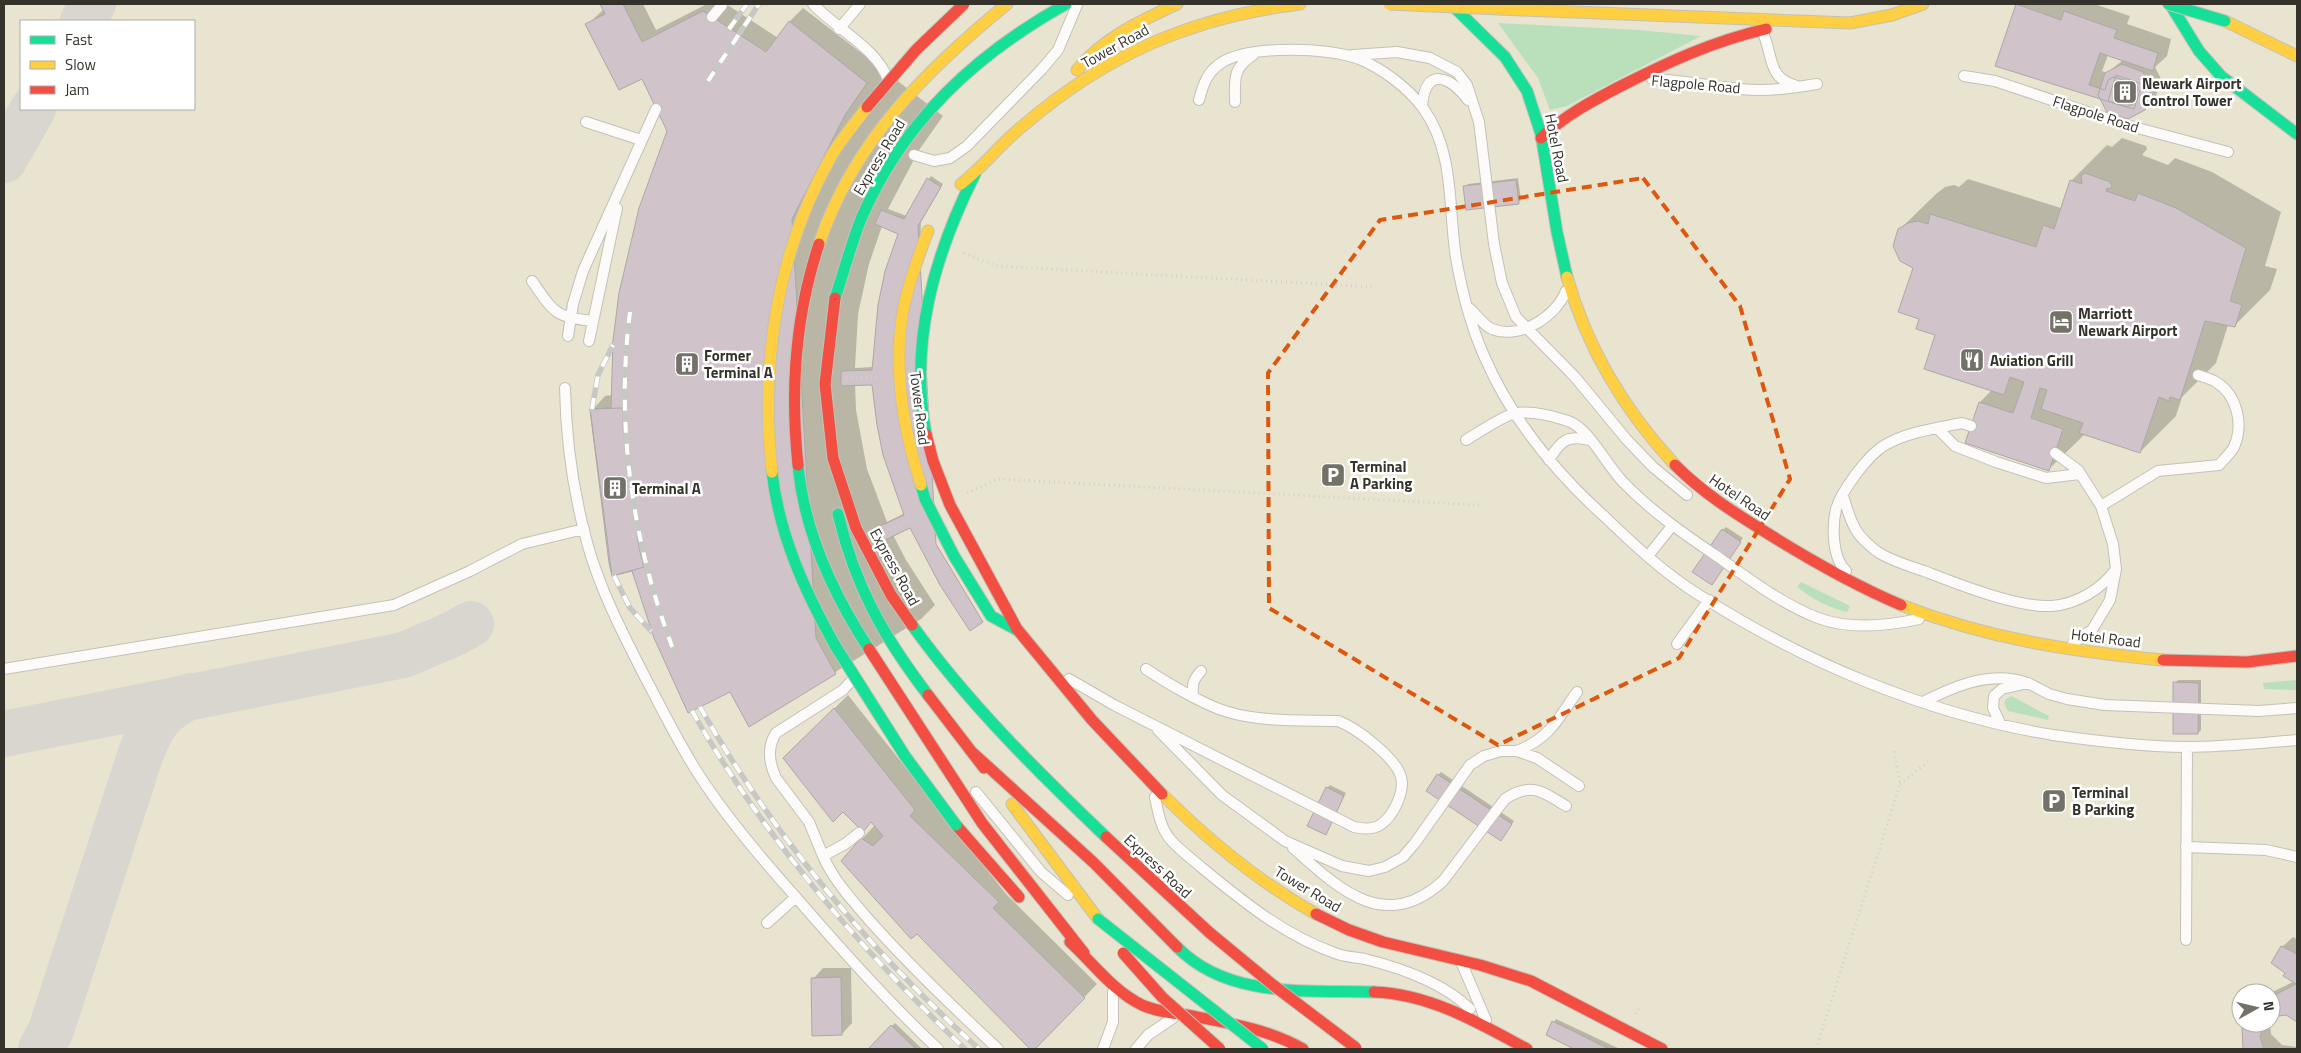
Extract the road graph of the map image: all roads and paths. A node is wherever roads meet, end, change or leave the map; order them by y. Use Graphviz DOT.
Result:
graph roads {
  1 [pos="813,4"];
  2 [pos="860,4"];
  3 [pos="964,4"];
  4 [pos="1007,4"];
  5 [pos="1066,4"];
  6 [pos="1078,4"];
  7 [pos="1177,4"];
  8 [pos="1300,4"];
  9 [pos="1389,4"];
  10 [pos="1451,4"];
  11 [pos="1482,4"];
  12 [pos="1923,4"];
  13 [pos="2169,4"];
  14 [pos="722,5"];
  15 [pos="712,17"];
  16 [pos="1746,19"];
  17 [pos="2224,21"];
  18 [pos="1804,22"];
  19 [pos="839,29"];
  20 [pos="1762,30"];
  21 [pos="1494,44"];
  22 [pos="2297,45"];
  23 [pos="869,52"];
  24 [pos="1258,52"];
  25 [pos="1347,55"];
  26 [pos="2297,56"];
  27 [pos="943,58"];
  28 [pos="1964,76"];
  29 [pos="1633,80"];
  30 [pos="1818,84"];
  31 [pos="1801,86"];
  32 [pos="1058,99"];
  33 [pos="1199,100"];
  34 [pos="1235,102"];
  35 [pos="1472,104"];
  36 [pos="2256,104"];
  37 [pos="1422,108"];
  38 [pos="656,109"];
  39 [pos="586,122"];
  40 [pos="883,126"];
  41 [pos="2297,126"];
  42 [pos="2297,134"];
  43 [pos="1541,138"];
  44 [pos="641,140"];
  45 [pos="2228,152"];
  46 [pos="914,155"];
  47 [pos="974,174"];
  48 [pos="621,190"];
  49 [pos="949,193"];
  50 [pos="878,217"];
  51 [pos="932,221"];
  52 [pos="926,237"];
  53 [pos="942,244"];
  54 [pos="532,281"];
  55 [pos="1568,285"];
  56 [pos="1374,287"];
  57 [pos="1467,305"];
  58 [pos="570,318"];
  59 [pos="592,321"];
  60 [pos="1526,328"];
  61 [pos="568,336"];
  62 [pos="588,341"];
  63 [pos="2198,375"];
  64 [pos="881,377"];
  65 [pos="841,378"];
  66 [pos="565,388"];
  67 [pos="1514,413"];
  68 [pos="1971,426"];
  69 [pos="1937,428"];
  70 [pos="827,436"];
  71 [pos="1466,440"];
  72 [pos="1590,440"];
  73 [pos="2055,453"];
  74 [pos="1549,460"];
  75 [pos="2080,474"];
  76 [pos="1843,496"];
  77 [pos="1695,501"];
  78 [pos="947,502"];
  79 [pos="1480,506"];
  80 [pos="2101,506"];
  81 [pos="1711,508"];
  82 [pos="930,511"];
  83 [pos="1731,511"];
  84 [pos="1672,526"];
  85 [pos="584,529"];
  86 [pos="874,537"];
  87 [pos="1648,556"];
  88 [pos="2116,569"];
  89 [pos="1864,588"];
  90 [pos="1709,600"];
  91 [pos="1932,616"];
  92 [pos="1019,631"];
  93 [pos="860,635"];
  94 [pos="1677,644"];
  95 [pos="2066,648"];
  96 [pos="2297,656"];
  97 [pos="1047,666"];
  98 [pos="4,669"];
  99 [pos="1146,669"];
  100 [pos="1201,671"];
  101 [pos="2028,683"];
  102 [pos="843,690"];
  103 [pos="1577,692"];
  104 [pos="1194,696"];
  105 [pos="1923,702"];
  106 [pos="906,705"];
  107 [pos="2297,708"];
  108 [pos="2000,723"];
  109 [pos="1152,724"];
  110 [pos="2297,740"];
  111 [pos="2187,747"];
  112 [pos="1894,750"];
  113 [pos="1517,751"];
  114 [pos="973,753"];
  115 [pos="1928,762"];
  116 [pos="1149,780"];
  117 [pos="1900,784"];
  118 [pos="1579,786"];
  119 [pos="1566,806"];
  120 [pos="859,832"];
  121 [pos="1285,841"];
  122 [pos="2186,848"];
  123 [pos="823,856"];
  124 [pos="2297,857"];
  125 [pos="796,897"];
  126 [pos="1026,904"];
  127 [pos="1088,906"];
  128 [pos="1038,915"];
  129 [pos="1098,919"];
  130 [pos="767,923"];
  131 [pos="2186,940"];
  132 [pos="1084,953"];
  133 [pos="1460,959"];
  134 [pos="1111,981"];
  135 [pos="1186,1016"];
  136 [pos="1488,1027"];
  137 [pos="1494,1042"];
  138 [pos="938,1049"];
  139 [pos="998,1049"];
  140 [pos="1103,1049"];
  141 [pos="1136,1049"];
  142 [pos="1220,1049"];
  143 [pos="1263,1049"];
  144 [pos="1303,1049"];
  145 [pos="1356,1049"];
  146 [pos="1527,1049"];
  147 [pos="1662,1049"];
  148 [pos="1816,1049"];
  1 -- 19 [label="lane"];
  2 -- 19 [label="lane"];
  3 -- 126 [label="street, bridge"];
  4 -- 27 [label="street"];
  5 -- 70 [label="street, Express Road"];
  6 -- 46 [label="lane"];
  7 -- 32 [label="street"];
  8 -- 32 [label="street, Tower Road"];
  9 -- 16 [label="street, bridge"];
  10 -- 21 [label="street, Hotel Road"];
  11 -- 21 [label="street"];
  12 -- 18 [label="street"];
  13 -- 17 [label="street, bridge"];
  13 -- 36 [label="street"];
  14 -- 15 [label="lane"];
  16 -- 18 [label="street"];
  16 -- 20 [label="lane"];
  17 -- 22 [label="street"];
  17 -- 26 [label="street"];
  18 -- 20 [label="street"];
  19 -- 23 [label="lane"];
  20 -- 29 [label="street"];
  20 -- 31 [label="lane"];
  21 -- 43 [label="street, Hotel Road"];
  23 -- 27 [label="lane"];
  23 -- 40 [label="lane"];
  24 -- 25 [label="lane"];
  24 -- 33 [label="lane"];
  24 -- 34 [label="lane"];
  25 -- 35 [label="lane"];
  25 -- 37 [label="lane"];
  27 -- 40 [label="street"];
  28 -- 45 [label="lane, Flagpole Road"];
  29 -- 31 [label="lane, Flagpole Road"];
  29 -- 43 [label="street"];
  30 -- 31 [label="lane, Flagpole Road"];
  32 -- 47 [label="street, Tower Road"];
  35 -- 37 [label="lane"];
  35 -- 60 [label="lane"];
  36 -- 41 [label="lane"];
  36 -- 42 [label="street"];
  37 -- 57 [label="lane"];
  38 -- 44 [label="lane"];
  39 -- 44 [label="lane"];
  40 -- 93 [label="street"];
  43 -- 55 [label="street, Hotel Road"];
  44 -- 48 [label="lane"];
  47 -- 49 [label="street, Tower Road"];
  47 -- 53 [label="street, Tower Road"];
  48 -- 58 [label="lane"];
  48 -- 59 [label="lane"];
  50 -- 52 [label="path"];
  51 -- 52 [label="street, Tower Road"];
  52 -- 82 [label="street, Tower Road"];
  53 -- 56 [label="path"];
  53 -- 78 [label="street, Tower Road"];
  54 -- 58 [label="lane"];
  55 -- 60 [label="lane"];
  55 -- 83 [label="street, Hotel Road"];
  57 -- 60 [label="lane"];
  57 -- 67 [label="lane"];
  58 -- 59 [label="lane"];
  58 -- 61 [label="lane"];
  59 -- 62 [label="lane"];
  60 -- 77 [label="lane"];
  63 -- 80 [label="lane"];
  64 -- 65 [label="path"];
  66 -- 85 [label="lane"];
  67 -- 71 [label="lane"];
  67 -- 72 [label="lane"];
  67 -- 74 [label="lane"];
  68 -- 69 [label="lane"];
  69 -- 75 [label="lane"];
  69 -- 76 [label="lane"];
  70 -- 114 [label="street"];
  70 -- 145 [label="street, Express Road, bridge"];
  72 -- 74 [label="lane"];
  72 -- 84 [label="lane"];
  73 -- 75 [label="lane"];
  74 -- 87 [label="lane"];
  75 -- 80 [label="lane"];
  76 -- 88 [label="lane"];
  76 -- 89 [label="lane"];
  78 -- 79 [label="path"];
  78 -- 92 [label="street, Tower Road"];
  80 -- 88 [label="lane"];
  81 -- 83 [label="lane"];
  82 -- 86 [label="path"];
  82 -- 92 [label="street, Tower Road"];
  83 -- 89 [label="street, Hotel Road"];
  84 -- 87 [label="lane"];
  84 -- 91 [label="lane"];
  85 -- 98 [label="lane"];
  85 -- 125 [label="lane"];
  87 -- 90 [label="lane"];
  88 -- 95 [label="lane"];
  89 -- 91 [label="street, Hotel Road"];
  90 -- 94 [label="lane"];
  90 -- 105 [label="lane"];
  91 -- 95 [label="street, Hotel Road"];
  92 -- 97 [label="street, Tower Road"];
  93 -- 102 [label="lane"];
  93 -- 106 [label="street"];
  95 -- 96 [label="street, Hotel Road"];
  97 -- 109 [label="lane"];
  97 -- 116 [label="street, Tower Road"];
  99 -- 104 [label="lane"];
  100 -- 104 [label="lane"];
  101 -- 105 [label="lane"];
  101 -- 107 [label="lane"];
  101 -- 108 [label="lane"];
  102 -- 106 [label="lane"];
  102 -- 123 [label="lane"];
  103 -- 113 [label="lane"];
  104 -- 109 [label="lane"];
  105 -- 108 [label="lane"];
  106 -- 127 [label="lane"];
  106 -- 132 [label="street"];
  108 -- 111 [label="lane"];
  109 -- 121 [label="lane"];
  110 -- 111 [label="lane"];
  111 -- 122 [label="lane"];
  112 -- 117 [label="path"];
  113 -- 118 [label="lane"];
  113 -- 121 [label="lane"];
  114 -- 127 [label="street"];
  114 -- 136 [label="street"];
  115 -- 117 [label="path"];
  116 -- 133 [label="street, Tower Road"];
  116 -- 136 [label="lane"];
  117 -- 148 [label="path"];
  119 -- 121 [label="lane"];
  120 -- 123 [label="lane"];
  122 -- 124 [label="lane"];
  122 -- 131 [label="lane"];
  123 -- 139 [label="lane"];
  125 -- 130 [label="lane"];
  125 -- 138 [label="lane"];
  127 -- 129 [label="street"];
  128 -- 132 [label="street"];
  129 -- 142 [label="street, bridge"];
  129 -- 143 [label="street, bridge"];
  132 -- 134 [label="street"];
  133 -- 136 [label="lane"];
  133 -- 147 [label="street, Tower Road"];
  134 -- 135 [label="street"];
  134 -- 140 [label="lane"];
  135 -- 141 [label="lane"];
  135 -- 144 [label="street"];
  136 -- 137 [label="lane"];
  136 -- 146 [label="street"];
}
